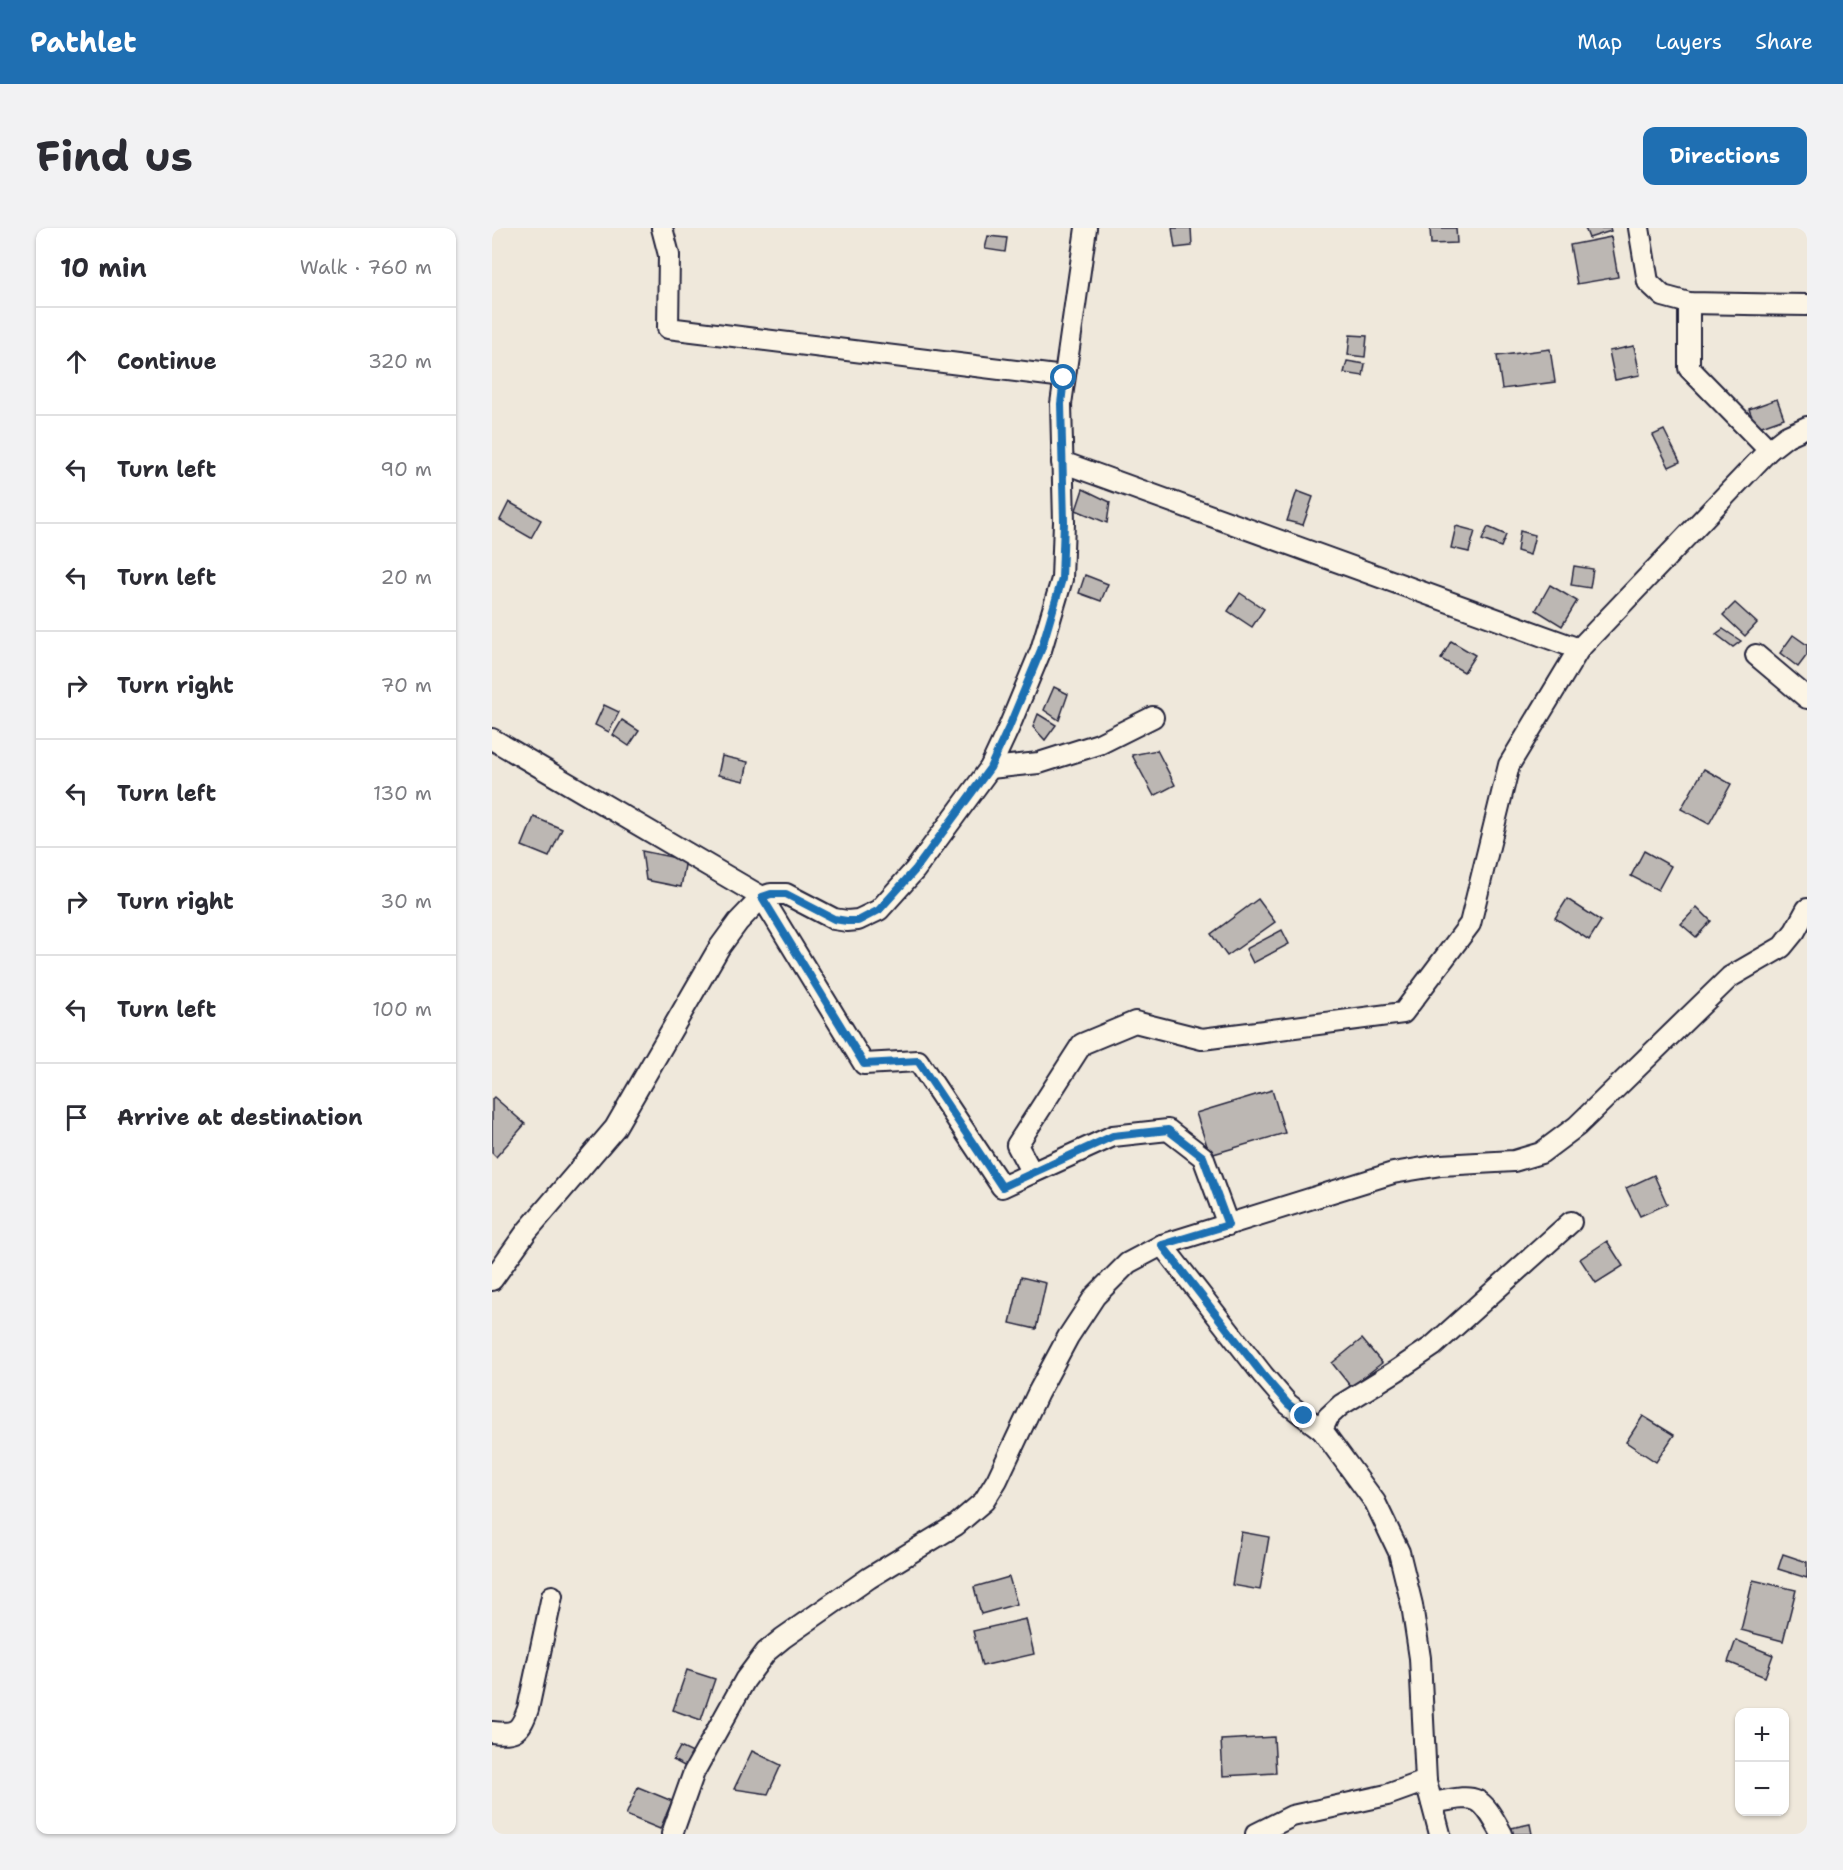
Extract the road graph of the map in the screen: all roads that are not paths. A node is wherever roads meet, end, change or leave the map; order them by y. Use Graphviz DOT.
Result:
graph roads {
  1 [pos="662,228"];
  2 [pos="1086,228"];
  3 [pos="1640,228"];
  4 [pos="1689,303"];
  5 [pos="1807,305"];
  6 [pos="1064,378"];
  7 [pos="1807,427"];
  8 [pos="1769,450"];
  9 [pos="1062,462"];
  10 [pos="1579,649"];
  11 [pos="1756,655"];
  12 [pos="1807,698"];
  13 [pos="1153,717"];
  14 [pos="492,739"];
  15 [pos="990,768"];
  16 [pos="762,897"];
  17 [pos="1807,909"];
  18 [pos="1032,1173"];
  19 [pos="1571,1222"];
  20 [pos="1228,1225"];
  21 [pos="1162,1245"];
  22 [pos="492,1280"];
  23 [pos="1322,1430"];
  24 [pos="552,1596"];
  25 [pos="492,1732"];
  26 [pos="1426,1781"];
  27 [pos="1431,1803"];
  28 [pos="672,1834"];
  29 [pos="1256,1834"];
  30 [pos="1440,1834"];
  31 [pos="1502,1834"];
  1 -- 6 [label="street"];
  2 -- 6 [label="street"];
  3 -- 4 [label="street"];
  4 -- 5 [label="street"];
  4 -- 8 [label="street"];
  6 -- 9 [label="street"];
  7 -- 8 [label="street"];
  8 -- 10 [label="street"];
  9 -- 10 [label="street"];
  9 -- 15 [label="street"];
  10 -- 18 [label="street"];
  11 -- 12 [label="street"];
  13 -- 15 [label="street"];
  14 -- 16 [label="street"];
  15 -- 16 [label="street"];
  16 -- 18 [label="street"];
  16 -- 22 [label="street"];
  17 -- 20 [label="street"];
  18 -- 20 [label="street"];
  19 -- 23 [label="street"];
  20 -- 21 [label="street"];
  21 -- 23 [label="street"];
  21 -- 28 [label="street"];
  23 -- 26 [label="street"];
  24 -- 25 [label="street"];
  26 -- 27 [label="street"];
  26 -- 29 [label="street"];
  27 -- 30 [label="street"];
  27 -- 31 [label="street"];
}
